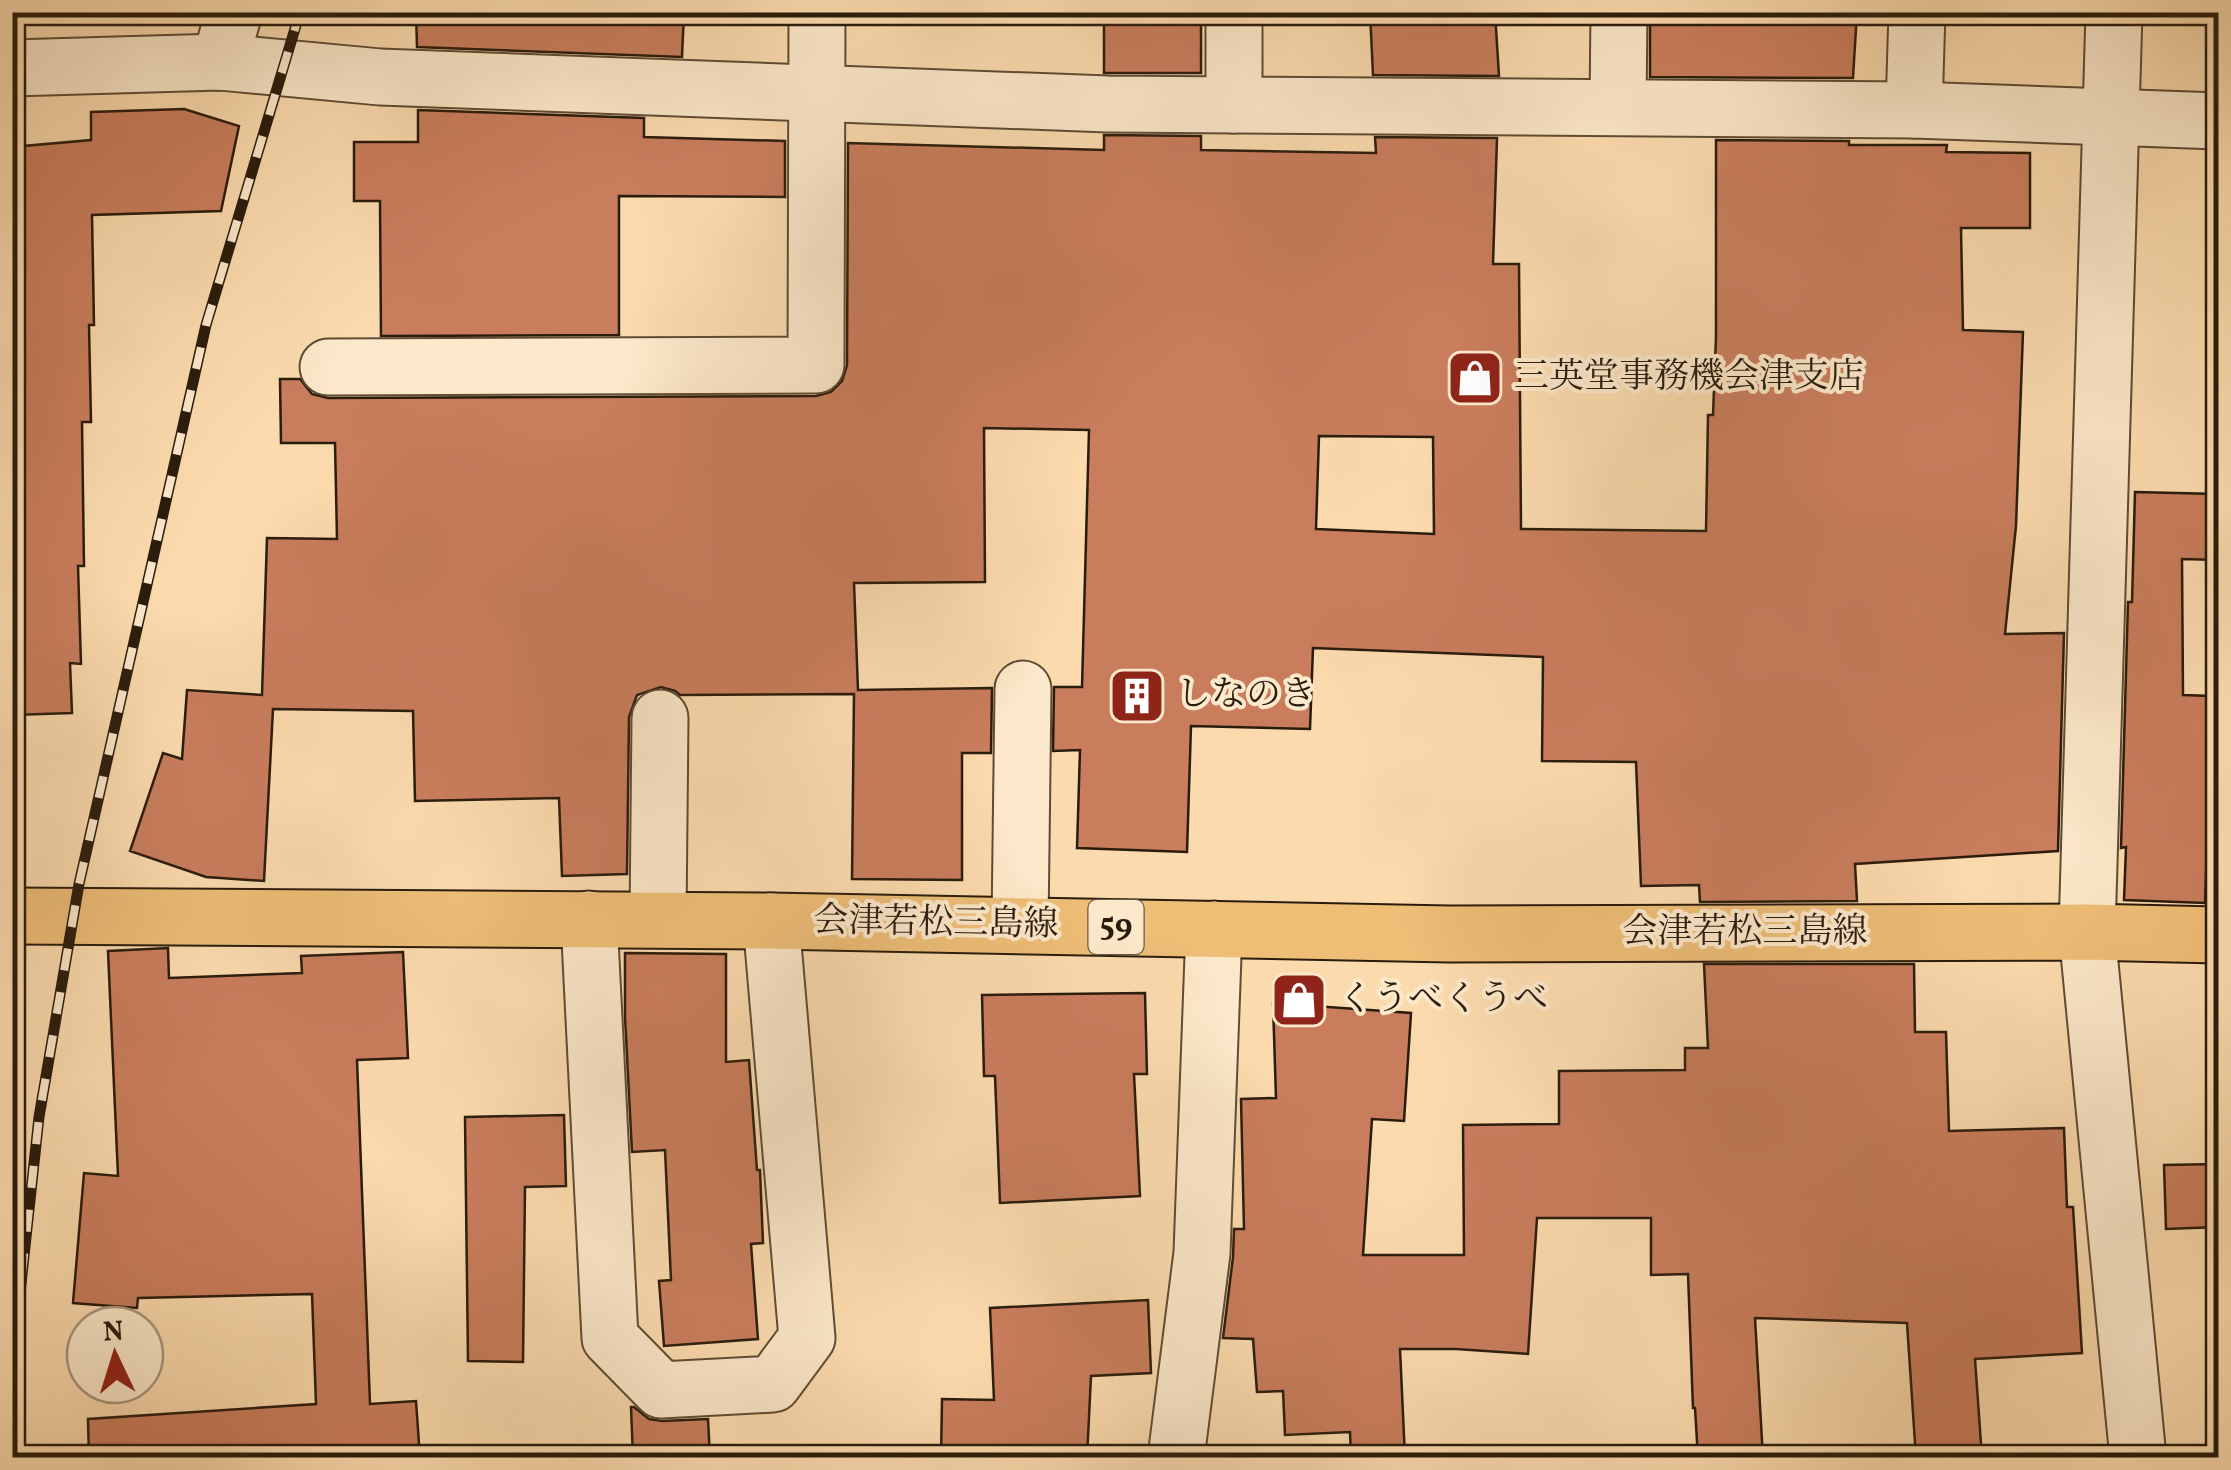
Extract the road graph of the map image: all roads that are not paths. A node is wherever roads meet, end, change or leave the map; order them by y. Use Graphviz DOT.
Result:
graph roads {
  1 [pos="817,12"];
  2 [pos="1234,12"];
  3 [pos="1619,12"];
  4 [pos="1916,12"];
  5 [pos="2114,12"];
  6 [pos="227,37"];
  7 [pos="12,68"];
  8 [pos="817,94"];
  9 [pos="1234,105"];
  10 [pos="1618,106"];
  11 [pos="1914,110"];
  12 [pos="2110,116"];
  13 [pos="2218,121"];
  14 [pos="328,366"];
  15 [pos="1023,689"];
  16 [pos="660,718"];
  17 [pos="12,916"];
  18 [pos="589,919"];
  19 [pos="658,920"];
  20 [pos="772,921"];
  21 [pos="1020,925"];
  22 [pos="1214,928"];
  23 [pos="2087,932"];
  24 [pos="2218,935"];
  25 [pos="1176,1458"];
  26 [pos="2138,1458"];
  1 -- 8 [label="street"];
  2 -- 9 [label="street"];
  3 -- 10 [label="street"];
  4 -- 11 [label="street"];
  5 -- 12 [label="street"];
  6 -- 7 [label="street"];
  6 -- 8 [label="street"];
  8 -- 9 [label="street"];
  8 -- 14 [label="street"];
  9 -- 10 [label="street"];
  10 -- 11 [label="street"];
  11 -- 12 [label="street"];
  12 -- 13 [label="street"];
  12 -- 23 [label="street"];
  15 -- 21 [label="street"];
  16 -- 19 [label="street"];
  17 -- 18 [label="main road, 会津若松三島線 / 59"];
  18 -- 19 [label="main road, 会津若松三島線 / 59"];
  18 -- 20 [label="street"];
  19 -- 20 [label="main road, 会津若松三島線 / 59"];
  20 -- 21 [label="main road, 会津若松三島線 / 59"];
  21 -- 22 [label="main road, 会津若松三島線 / 59"];
  22 -- 23 [label="main road, 会津若松三島線 / 59"];
  22 -- 25 [label="street"];
  23 -- 24 [label="main road, 会津若松三島線 / 59"];
  23 -- 26 [label="street"];
}
